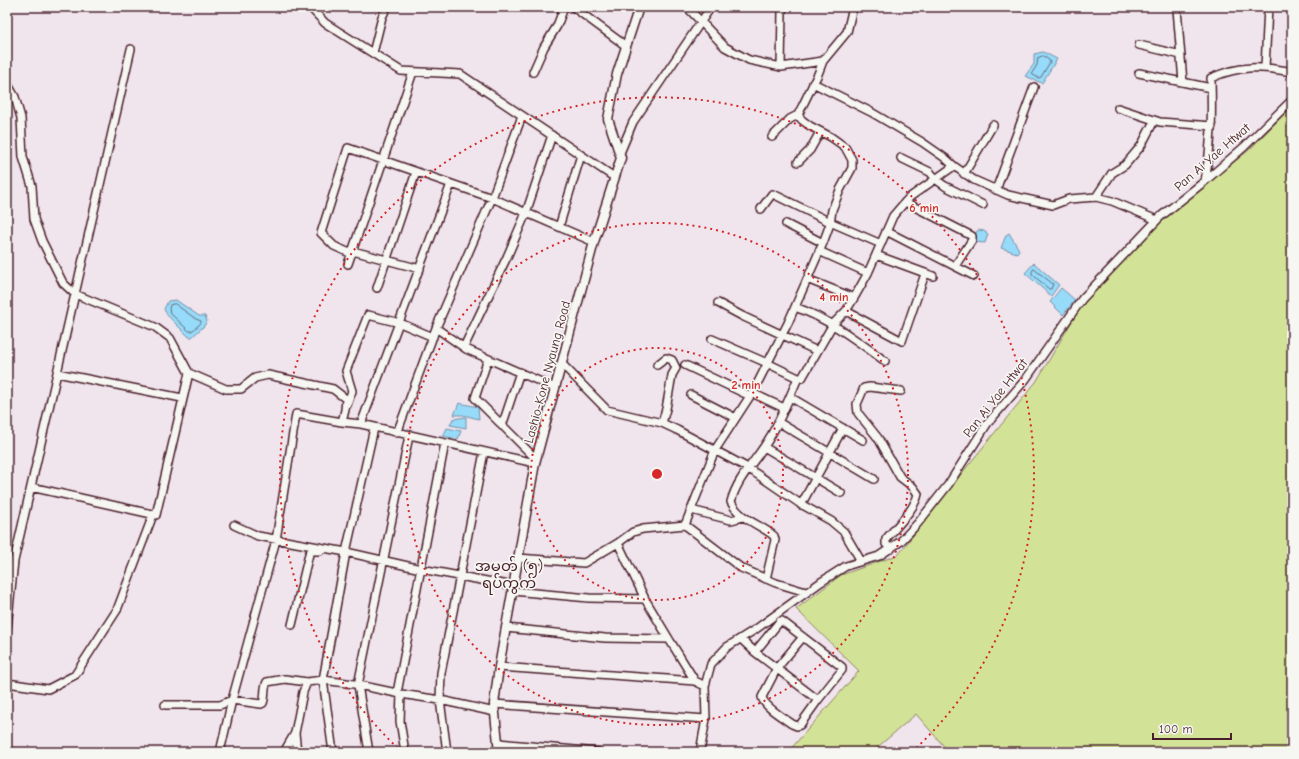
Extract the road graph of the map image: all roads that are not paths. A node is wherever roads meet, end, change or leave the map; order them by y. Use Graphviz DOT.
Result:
graph roads {
  1 [pos="310,7"];
  2 [pos="387,7"];
  3 [pos="563,7"];
  4 [pos="573,7"];
  5 [pos="639,7"];
  6 [pos="687,7"];
  7 [pos="711,7"];
  8 [pos="854,7"];
  9 [pos="1268,7"];
  10 [pos="1177,9"];
  11 [pos="782,11"];
  12 [pos="700,21"];
  13 [pos="1139,45"];
  14 [pos="626,46"];
  15 [pos="131,49"];
  16 [pos="373,53"];
  17 [pos="1181,55"];
  18 [pos="823,61"];
  19 [pos="781,67"];
  20 [pos="1265,68"];
  21 [pos="413,72"];
  22 [pos="533,72"];
  23 [pos="1292,72"];
  24 [pos="1140,73"];
  25 [pos="1183,82"];
  26 [pos="7,83"];
  27 [pos="813,83"];
  28 [pos="1034,88"];
  29 [pos="1211,88"];
  30 [pos="1292,100"];
  31 [pos="1118,108"];
  32 [pos="798,114"];
  33 [pos="522,116"];
  34 [pos="1154,121"];
  35 [pos="993,125"];
  36 [pos="1212,126"];
  37 [pos="820,132"];
  38 [pos="552,136"];
  39 [pos="772,137"];
  40 [pos="620,153"];
  41 [pos="581,155"];
  42 [pos="901,158"];
  43 [pos="383,161"];
  44 [pos="798,162"];
  45 [pos="954,166"];
  46 [pos="416,172"];
  47 [pos="964,174"];
  48 [pos="614,177"];
  49 [pos="936,179"];
  50 [pos="1205,181"];
  51 [pos="451,184"];
  52 [pos="996,190"];
  53 [pos="1096,197"];
  54 [pos="492,198"];
  55 [pos="905,202"];
  56 [pos="983,205"];
  57 [pos="761,209"];
  58 [pos="526,213"];
  59 [pos="1157,220"];
  60 [pos="830,222"];
  61 [pos="786,224"];
  62 [pos="559,227"];
  63 [pos="886,231"];
  64 [pos="594,242"];
  65 [pos="822,243"];
  66 [pos="881,244"];
  67 [pos="819,251"];
  68 [pos="352,252"];
  69 [pos="876,255"];
  70 [pos="386,260"];
  71 [pos="348,264"];
  72 [pos="955,266"];
  73 [pos="420,269"];
  74 [pos="868,273"];
  75 [pos="925,274"];
  76 [pos="933,276"];
  77 [pos="974,276"];
  78 [pos="807,279"];
  79 [pos="377,288"];
  80 [pos="75,294"];
  81 [pos="854,298"];
  82 [pos="718,303"];
  83 [pos="795,307"];
  84 [pos="846,311"];
  85 [pos="400,324"];
  86 [pos="833,324"];
  87 [pos="436,328"];
  88 [pos="782,333"];
  89 [pos="433,337"];
  90 [pos="712,339"];
  91 [pos="464,347"];
  92 [pos="817,351"];
  93 [pos="488,358"];
  94 [pos="885,361"];
  95 [pos="767,363"];
  96 [pos="562,364"];
  97 [pos="657,365"];
  98 [pos="685,365"];
  99 [pos="520,372"];
  100 [pos="57,373"];
  101 [pos="189,373"];
  102 [pos="798,378"];
  103 [pos="556,388"];
  104 [pos="901,391"];
  105 [pos="691,395"];
  106 [pos="751,395"];
  107 [pos="790,397"];
  108 [pos="182,398"];
  109 [pos="784,408"];
  110 [pos="345,410"];
  111 [pos="736,418"];
  112 [pos="342,422"];
  113 [pos="778,422"];
  114 [pos="662,423"];
  115 [pos="362,424"];
  116 [pos="502,426"];
  117 [pos="374,428"];
  118 [pos="843,428"];
  119 [pos="397,433"];
  120 [pos="409,436"];
  121 [pos="863,440"];
  122 [pos="445,442"];
  123 [pos="764,447"];
  124 [pos="715,450"];
  125 [pos="484,452"];
  126 [pos="831,452"];
  127 [pos="536,461"];
  128 [pos="748,468"];
  129 [pos="817,477"];
  130 [pos="874,478"];
  131 [pos="31,487"];
  132 [pos="841,493"];
  133 [pos="801,505"];
  134 [pos="691,510"];
  135 [pos="153,515"];
  136 [pos="743,517"];
  137 [pos="234,525"];
  138 [pos="685,525"];
  139 [pos="276,540"];
  140 [pos="618,542"];
  141 [pos="891,549"];
  142 [pos="346,552"];
  143 [pos="518,558"];
  144 [pos="384,561"];
  145 [pos="861,561"];
  146 [pos="421,569"];
  147 [pos="460,576"];
  148 [pos="766,579"];
  149 [pos="513,589"];
  150 [pos="806,592"];
  151 [pos="645,599"];
  152 [pos="292,625"];
  153 [pos="7,628"];
  154 [pos="506,628"];
  155 [pos="803,638"];
  156 [pos="669,639"];
  157 [pos="741,639"];
  158 [pos="755,652"];
  159 [pos="499,667"];
  160 [pos="777,668"];
  161 [pos="324,680"];
  162 [pos="695,681"];
  163 [pos="307,682"];
  164 [pos="7,683"];
  165 [pos="358,685"];
  166 [pos="705,686"];
  167 [pos="399,694"];
  168 [pos="232,700"];
  169 [pos="440,700"];
  170 [pos="818,700"];
  171 [pos="165,705"];
  172 [pos="495,708"];
  173 [pos="706,719"];
  174 [pos="295,733"];
  175 [pos="498,743"];
  176 [pos="220,752"];
  177 [pos="284,752"];
  178 [pos="297,752"];
  179 [pos="333,752"];
  180 [pos="369,752"];
  181 [pos="405,752"];
  182 [pos="447,752"];
  183 [pos="499,752"];
  184 [pos="598,752"];
  185 [pos="700,752"];
  1 -- 16 [label="street"];
  2 -- 16 [label="street"];
  3 -- 22 [label="street"];
  4 -- 14 [label="street"];
  5 -- 14 [label="main road"];
  6 -- 12 [label="street"];
  7 -- 12 [label="street"];
  8 -- 18 [label="street"];
  9 -- 20 [label="street"];
  10 -- 17 [label="street"];
  11 -- 19 [label="street"];
  12 -- 19 [label="street"];
  12 -- 40 [label="street"];
  13 -- 17 [label="street"];
  14 -- 40 [label="main road"];
  15 -- 80 [label="street"];
  16 -- 21 [label="street"];
  17 -- 25 [label="street"];
  18 -- 19 [label="street"];
  18 -- 27 [label="street"];
  20 -- 23 [label="street"];
  20 -- 29 [label="street"];
  21 -- 33 [label="street"];
  21 -- 43 [label="street"];
  24 -- 25 [label="street"];
  25 -- 29 [label="street"];
  26 -- 80 [label="street"];
  27 -- 32 [label="street"];
  27 -- 45 [label="street"];
  28 -- 52 [label="street"];
  29 -- 36 [label="street"];
  30 -- 50 [label="street, Pan Ai Yae Htwat"];
  31 -- 34 [label="street"];
  32 -- 37 [label="street"];
  32 -- 39 [label="street"];
  33 -- 38 [label="street"];
  33 -- 54 [label="street"];
  34 -- 36 [label="street"];
  34 -- 53 [label="street"];
  35 -- 47 [label="street"];
  36 -- 50 [label="street"];
  37 -- 44 [label="street"];
  37 -- 60 [label="street"];
  38 -- 41 [label="street"];
  38 -- 58 [label="street"];
  40 -- 48 [label="main road, Lashio-Kone Nyaung Road"];
  41 -- 48 [label="street"];
  41 -- 62 [label="street"];
  42 -- 49 [label="street"];
  43 -- 46 [label="street"];
  43 -- 68 [label="street"];
  43 -- 68 [label="street"];
  45 -- 47 [label="street"];
  45 -- 49 [label="street"];
  46 -- 51 [label="street"];
  46 -- 70 [label="street"];
  47 -- 52 [label="street"];
  48 -- 64 [label="main road, Lashio-Kone Nyaung Road"];
  49 -- 55 [label="street"];
  49 -- 56 [label="street"];
  50 -- 59 [label="street, Pan Ai Yae Htwat"];
  51 -- 54 [label="street"];
  51 -- 73 [label="street"];
  52 -- 53 [label="street"];
  53 -- 59 [label="street"];
  54 -- 58 [label="street"];
  54 -- 87 [label="street"];
  55 -- 63 [label="street"];
  55 -- 72 [label="street"];
  57 -- 60 [label="street"];
  58 -- 62 [label="street"];
  58 -- 91 [label="street"];
  59 -- 141 [label="street, Pan Ai Yae Htwat"];
  60 -- 65 [label="street"];
  60 -- 66 [label="street"];
  61 -- 65 [label="street"];
  62 -- 64 [label="street"];
  63 -- 66 [label="street"];
  63 -- 72 [label="street"];
  64 -- 96 [label="main road, Lashio-Kone Nyaung Road"];
  65 -- 67 [label="street"];
  66 -- 69 [label="street"];
  67 -- 74 [label="street"];
  67 -- 78 [label="street"];
  68 -- 70 [label="street"];
  68 -- 71 [label="street"];
  69 -- 74 [label="street"];
  69 -- 75 [label="street"];
  70 -- 73 [label="street"];
  70 -- 79 [label="street"];
  72 -- 77 [label="street"];
  73 -- 85 [label="street"];
  74 -- 81 [label="street"];
  75 -- 76 [label="street"];
  75 -- 84 [label="street"];
  78 -- 81 [label="street"];
  78 -- 83 [label="street"];
  80 -- 100 [label="street"];
  80 -- 101 [label="street"];
  81 -- 84 [label="street"];
  82 -- 88 [label="street"];
  83 -- 86 [label="street"];
  83 -- 88 [label="street"];
  84 -- 86 [label="street"];
  85 -- 89 [label="street"];
  85 -- 110 [label="street"];
  85 -- 115 [label="street"];
  86 -- 92 [label="street"];
  86 -- 94 [label="street"];
  87 -- 89 [label="street"];
  87 -- 91 [label="street"];
  88 -- 92 [label="street"];
  88 -- 95 [label="street"];
  89 -- 119 [label="street"];
  90 -- 95 [label="street"];
  91 -- 93 [label="street"];
  92 -- 102 [label="street"];
  93 -- 99 [label="street"];
  93 -- 116 [label="street"];
  95 -- 102 [label="street"];
  95 -- 106 [label="street"];
  96 -- 103 [label="main road, Lashio-Kone Nyaung Road"];
  96 -- 114 [label="street"];
  97 -- 114 [label="street"];
  98 -- 106 [label="street"];
  99 -- 103 [label="street"];
  99 -- 116 [label="street"];
  100 -- 108 [label="street"];
  100 -- 131 [label="street"];
  101 -- 108 [label="street"];
  101 -- 110 [label="street"];
  102 -- 107 [label="street"];
  103 -- 127 [label="main road, Lashio-Kone Nyaung Road"];
  104 -- 141 [label="street"];
  105 -- 111 [label="street"];
  106 -- 109 [label="street"];
  106 -- 111 [label="street"];
  107 -- 109 [label="street"];
  107 -- 118 [label="street"];
  108 -- 135 [label="street"];
  109 -- 113 [label="street"];
  110 -- 112 [label="street"];
  111 -- 124 [label="street"];
  112 -- 115 [label="street"];
  112 -- 139 [label="street"];
  113 -- 123 [label="street"];
  113 -- 126 [label="street"];
  114 -- 124 [label="street"];
  115 -- 117 [label="street"];
  116 -- 127 [label="street"];
  117 -- 119 [label="street"];
  117 -- 142 [label="street"];
  118 -- 121 [label="street"];
  118 -- 126 [label="street"];
  119 -- 120 [label="street"];
  120 -- 122 [label="street"];
  120 -- 144 [label="street"];
  122 -- 125 [label="street"];
  122 -- 146 [label="street"];
  123 -- 128 [label="street"];
  123 -- 129 [label="street"];
  124 -- 128 [label="street"];
  124 -- 134 [label="street"];
  125 -- 127 [label="street"];
  125 -- 147 [label="street"];
  126 -- 129 [label="street"];
  126 -- 130 [label="street"];
  127 -- 143 [label="main road, Lashio-Kone Nyaung Road"];
  128 -- 133 [label="street"];
  128 -- 136 [label="street"];
  129 -- 132 [label="street"];
  129 -- 133 [label="street"];
  131 -- 135 [label="street"];
  131 -- 153 [label="street"];
  133 -- 145 [label="street"];
  134 -- 136 [label="street"];
  134 -- 138 [label="street"];
  135 -- 164 [label="street"];
  136 -- 148 [label="street"];
  137 -- 139 [label="street"];
  138 -- 140 [label="street"];
  138 -- 148 [label="street"];
  139 -- 142 [label="street"];
  139 -- 168 [label="street"];
  140 -- 143 [label="street"];
  140 -- 151 [label="street"];
  141 -- 145 [label="street, Pan Ai Yae Htwat"];
  142 -- 144 [label="street"];
  142 -- 152 [label="street"];
  142 -- 161 [label="street"];
  143 -- 149 [label="main road, Lashio-Kone Nyaung Road"];
  144 -- 146 [label="street"];
  144 -- 165 [label="street"];
  145 -- 150 [label="street, Pan Ai Yae Htwat"];
  146 -- 147 [label="street"];
  146 -- 167 [label="street"];
  147 -- 149 [label="street"];
  147 -- 169 [label="street"];
  148 -- 150 [label="street"];
  149 -- 151 [label="street"];
  149 -- 154 [label="main road, Lashio-Kone Nyaung Road"];
  150 -- 157 [label="street, Pan Ai Yae Htwat"];
  151 -- 156 [label="street"];
  154 -- 156 [label="street"];
  154 -- 159 [label="main road, Lashio-Kone Nyaung Road"];
  155 -- 158 [label="street"];
  155 -- 160 [label="street"];
  155 -- 170 [label="street"];
  156 -- 162 [label="street"];
  157 -- 158 [label="street"];
  157 -- 166 [label="street, Pan Ai Yae Htwat"];
  158 -- 160 [label="street"];
  159 -- 162 [label="street"];
  159 -- 172 [label="main road, Lashio-Kone Nyaung Road"];
  160 -- 170 [label="street"];
  160 -- 170 [label="street"];
  161 -- 163 [label="street"];
  161 -- 165 [label="street"];
  161 -- 179 [label="street"];
  162 -- 166 [label="street"];
  163 -- 168 [label="street"];
  163 -- 174 [label="street"];
  165 -- 167 [label="street"];
  165 -- 180 [label="street"];
  166 -- 173 [label="street, Pan Ai Yae Htwat"];
  167 -- 169 [label="street"];
  167 -- 181 [label="street"];
  168 -- 171 [label="street"];
  168 -- 176 [label="street"];
  169 -- 172 [label="street"];
  169 -- 182 [label="street"];
  172 -- 173 [label="street"];
  172 -- 175 [label="main road, Lashio-Kone Nyaung Road"];
  173 -- 185 [label="street, Pan Ai Yae Htwat"];
  174 -- 177 [label="street"];
  174 -- 178 [label="street"];
  175 -- 183 [label="main road, Lashio-Kone Nyaung Road"];
  175 -- 184 [label="street"];
}
